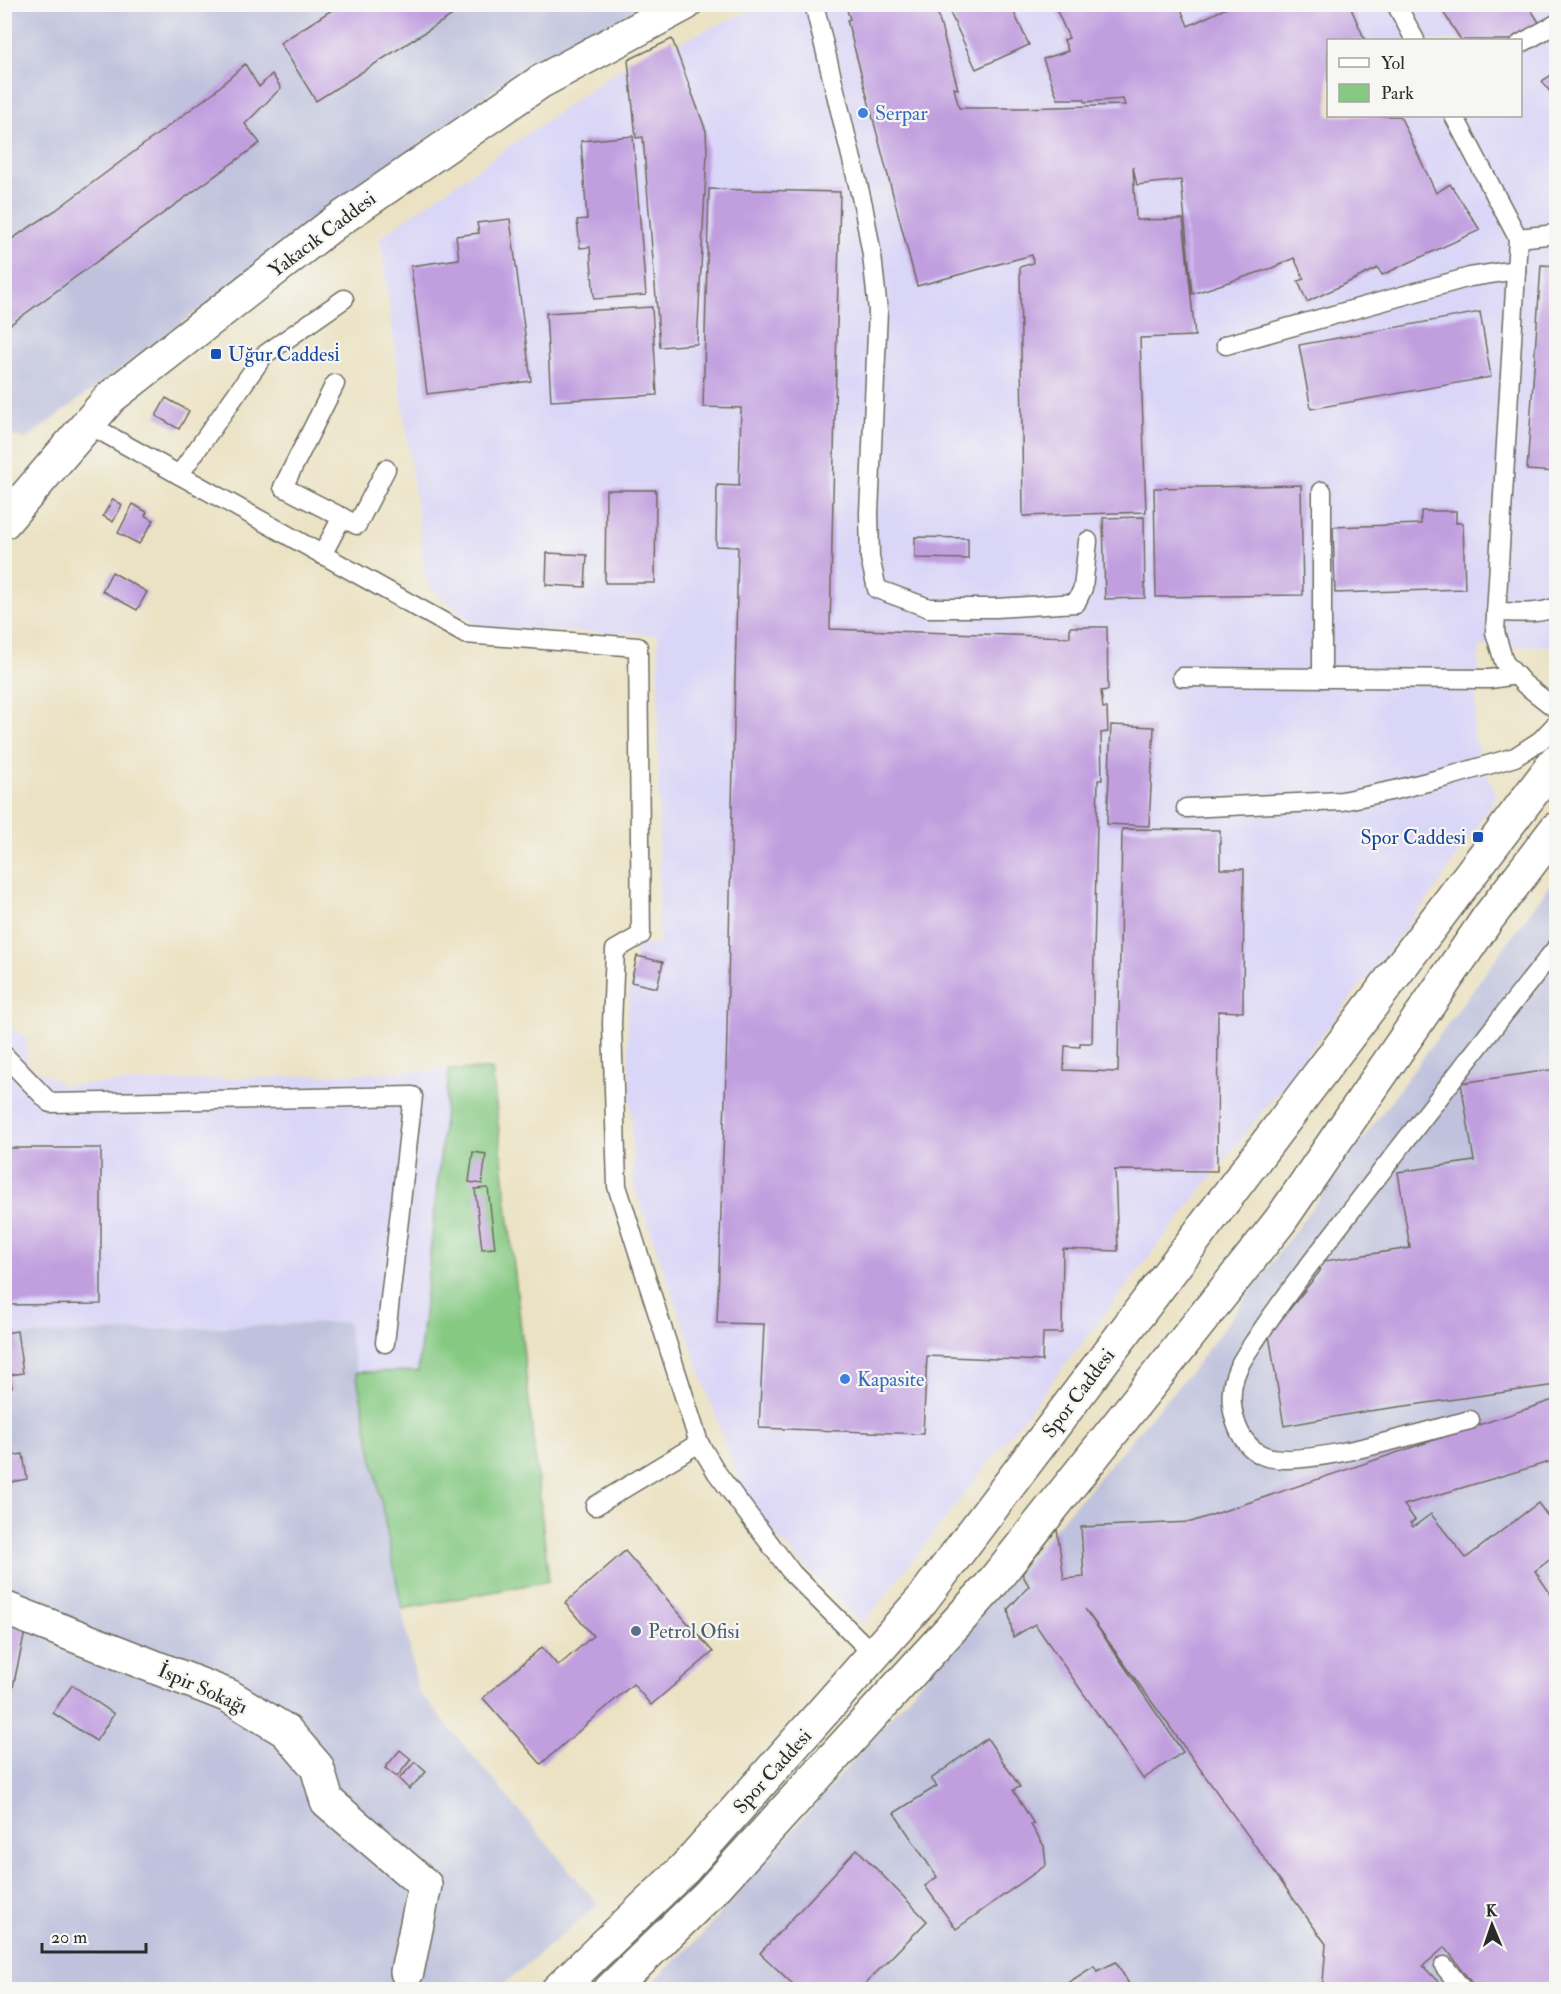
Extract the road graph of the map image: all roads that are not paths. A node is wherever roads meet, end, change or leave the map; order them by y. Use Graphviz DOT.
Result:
graph roads {
  1 [pos="685,4"];
  2 [pos="814,4"];
  3 [pos="1396,4"];
  4 [pos="1557,24"];
  5 [pos="1414,39"];
  6 [pos="1522,43"];
  7 [pos="1455,117"];
  8 [pos="1557,234"];
  9 [pos="1518,238"];
  10 [pos="1516,270"];
  11 [pos="344,299"];
  12 [pos="1226,345"];
  13 [pos="335,384"];
  14 [pos="88,424"];
  15 [pos="386,469"];
  16 [pos="179,475"];
  17 [pos="1322,491"];
  18 [pos="6,516"];
  19 [pos="342,517"];
  20 [pos="1088,541"];
  21 [pos="322,555"];
  22 [pos="1557,607"];
  23 [pos="1496,612"];
  24 [pos="1516,675"];
  25 [pos="1182,678"];
  26 [pos="1322,678"];
  27 [pos="1557,709"];
  28 [pos="1557,724"];
  29 [pos="1557,761"];
  30 [pos="1186,808"];
  31 [pos="1557,829"];
  32 [pos="1557,948"];
  33 [pos="4,1054"];
  34 [pos="385,1343"];
  35 [pos="1470,1420"];
  36 [pos="699,1443"];
  37 [pos="595,1506"];
  38 [pos="4,1608"];
  39 [pos="874,1656"];
  40 [pos="1444,1966"];
  41 [pos="407,1972"];
  42 [pos="558,1989"];
  43 [pos="610,1989"];
  44 [pos="1462,1989"];
  1 -- 14 [label="main road, Yakacık Caddesi"];
  2 -- 20 [label="lane"];
  3 -- 5 [label="lane"];
  4 -- 6 [label="lane"];
  7 -- 9 [label="lane"];
  8 -- 9 [label="lane"];
  9 -- 10 [label="lane"];
  10 -- 12 [label="lane"];
  10 -- 23 [label="lane"];
  11 -- 16 [label="lane"];
  13 -- 19 [label="lane"];
  14 -- 16 [label="lane"];
  14 -- 18 [label="main road, Yakacık Caddesi"];
  15 -- 19 [label="lane"];
  16 -- 21 [label="lane"];
  17 -- 26 [label="lane"];
  19 -- 21 [label="lane"];
  21 -- 36 [label="lane"];
  22 -- 23 [label="lane"];
  23 -- 24 [label="lane"];
  24 -- 26 [label="lane"];
  24 -- 27 [label="lane"];
  25 -- 26 [label="lane"];
  28 -- 30 [label="lane"];
  29 -- 39 [label="main road, Spor Caddesi"];
  31 -- 43 [label="main road, Spor Caddesi"];
  32 -- 35 [label="lane"];
  33 -- 34 [label="lane"];
  36 -- 37 [label="lane"];
  36 -- 39 [label="lane"];
  38 -- 41 [label="main road, İspir Sokağı"];
  39 -- 42 [label="main road, Spor Caddesi"];
  40 -- 44 [label="lane"];
}
